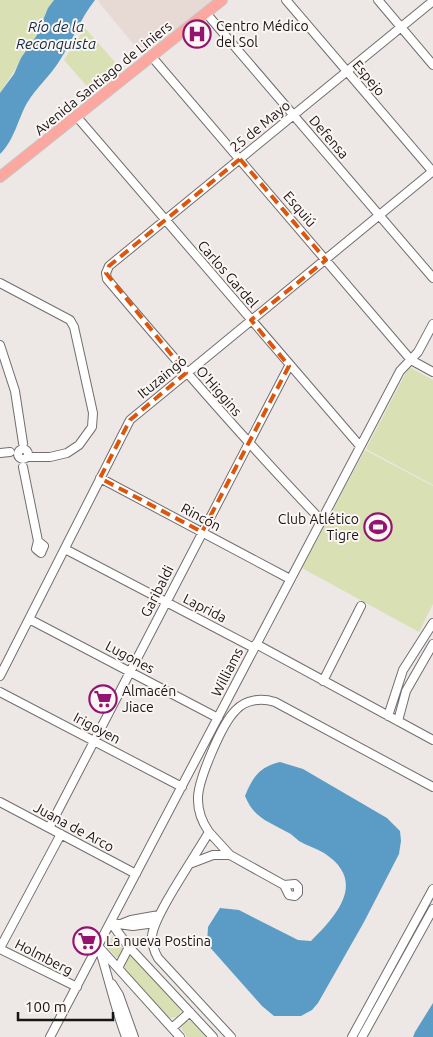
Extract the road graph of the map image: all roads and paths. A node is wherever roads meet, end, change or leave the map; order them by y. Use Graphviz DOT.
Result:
graph roads {
  1 [pos="222,0"];
  2 [pos="286,0"];
  3 [pos="378,0"];
  4 [pos="433,1"];
  5 [pos="206,13"];
  6 [pos="401,27"];
  7 [pos="152,57"];
  8 [pos="433,65"];
  9 [pos="347,71"];
  10 [pos="293,115"];
  11 [pos="77,117"];
  12 [pos="240,159"];
  13 [pos="433,172"];
  14 [pos="0,177"];
  15 [pos="380,215"];
  16 [pos="165,220"];
  17 [pos="326,260"];
  18 [pos="106,273"];
  19 [pos="433,278"];
  20 [pos="0,283"];
  21 [pos="251,320"];
  22 [pos="433,324"];
  23 [pos="0,345"];
  24 [pos="411,360"];
  25 [pos="289,366"];
  26 [pos="433,372"];
  27 [pos="186,373"];
  28 [pos="248,444"];
  29 [pos="360,446"];
  30 [pos="23,452"];
  31 [pos="0,453"];
  32 [pos="100,478"];
  33 [pos="321,520"];
  34 [pos="202,532"];
  35 [pos="38,541"];
  36 [pos="66,549"];
  37 [pos="290,579"];
  38 [pos="165,602"];
  39 [pos="361,606"];
  40 [pos="29,619"];
  41 [pos="433,624"];
  42 [pos="433,644"];
  43 [pos="255,646"];
  44 [pos="130,670"];
  45 [pos="0,676"];
  46 [pos="323,681"];
  47 [pos="0,692"];
  48 [pos="388,716"];
  49 [pos="218,718"];
  50 [pos="398,721"];
  51 [pos="433,740"];
  52 [pos="94,741"];
  53 [pos="182,787"];
  54 [pos="433,787"];
  55 [pos="0,802"];
  56 [pos="49,828"];
  57 [pos="209,832"];
  58 [pos="61,834"];
  59 [pos="230,855"];
  60 [pos="191,864"];
  61 [pos="136,874"];
  62 [pos="284,885"];
  63 [pos="433,889"];
  64 [pos="433,909"];
  65 [pos="159,915"];
  66 [pos="111,923"];
  67 [pos="156,923"];
  68 [pos="122,924"];
  69 [pos="98,946"];
  70 [pos="129,947"];
  71 [pos="0,948"];
  72 [pos="118,968"];
  73 [pos="109,980"];
  74 [pos="77,987"];
  75 [pos="190,1012"];
  76 [pos="172,1028"];
  77 [pos="50,1037"];
  78 [pos="126,1037"];
  79 [pos="134,1037"];
  80 [pos="180,1037"];
  81 [pos="213,1037"];
  82 [pos="231,1037"];
  83 [pos="352,1037"];
  84 [pos="362,1037"];
  1 -- 5 [label="main road, Avenida Santiago de Liniers"];
  2 -- 9 [label="street, Espejo"];
  3 -- 6 [label="street"];
  4 -- 6 [label="street, 25 de Mayo"];
  5 -- 7 [label="main road, Avenida Santiago de Liniers"];
  5 -- 10 [label="street, Defensa"];
  6 -- 8 [label="street"];
  6 -- 9 [label="street, 25 de Mayo"];
  7 -- 11 [label="main road, Avenida Santiago de Liniers"];
  7 -- 12 [label="street, Esquiú"];
  9 -- 10 [label="street, 25 de Mayo"];
  9 -- 13 [label="street, Espejo"];
  10 -- 12 [label="street, 25 de Mayo"];
  10 -- 15 [label="street, Defensa"];
  11 -- 14 [label="main road, Avenida Santiago de Liniers"];
  11 -- 16 [label="street, Carlos Gardel"];
  12 -- 16 [label="street, 25 de Mayo"];
  12 -- 17 [label="street, Esquiú"];
  13 -- 15 [label="street, Ituzaingó"];
  15 -- 17 [label="street, Ituzaingó"];
  15 -- 19 [label="street, Defensa"];
  16 -- 18 [label="street, 25 de Mayo"];
  16 -- 21 [label="street, Carlos Gardel"];
  17 -- 21 [label="street, Ituzaingó"];
  17 -- 24 [label="street, Esquiú"];
  18 -- 27 [label="street, O'Higgins"];
  20 -- 30 [label="street"];
  21 -- 25 [label="street, Carlos Gardel"];
  21 -- 27 [label="street, Ituzaingó"];
  22 -- 24 [label="street, Williams"];
  23 -- 30 [label="street"];
  24 -- 26 [label="street, Esquiú"];
  24 -- 29 [label="street, Williams"];
  25 -- 28 [label="street, Garibaldi"];
  25 -- 29 [label="street, Carlos Gardel"];
  27 -- 28 [label="street, O'Higgins"];
  27 -- 32 [label="street, Ituzaingó"];
  28 -- 33 [label="street, O'Higgins"];
  28 -- 34 [label="street, Garibaldi"];
  29 -- 33 [label="street, Williams"];
  30 -- 31 [label="street"];
  30 -- 35 [label="street"];
  32 -- 34 [label="street, Rincón"];
  32 -- 36 [label="street, Ituzaingó"];
  33 -- 37 [label="street, Williams"];
  34 -- 37 [label="street, Rincón"];
  34 -- 38 [label="street, Garibaldi"];
  36 -- 38 [label="street, Laprida"];
  36 -- 40 [label="street, Ituzaingó"];
  37 -- 43 [label="street, Williams"];
  38 -- 43 [label="street, Laprida"];
  38 -- 44 [label="street, Garibaldi"];
  39 -- 46 [label="street"];
  40 -- 44 [label="street, Lugones"];
  40 -- 45 [label="street, Ituzaingó"];
  41 -- 48 [label="street"];
  42 -- 50 [label="street"];
  43 -- 46 [label="street, Laprida"];
  43 -- 49 [label="street, Williams"];
  44 -- 49 [label="street, Lugones"];
  44 -- 52 [label="street, Garibaldi"];
  46 -- 48 [label="street, Laprida"];
  47 -- 52 [label="street, Irigoyen"];
  48 -- 50 [label="street, Laprida"];
  49 -- 53 [label="street, Williams"];
  50 -- 51 [label="street, Laprida"];
  52 -- 53 [label="street, Irigoyen"];
  52 -- 56 [label="street, Garibaldi"];
  53 -- 61 [label="street, Williams"];
  54 -- 57 [label="street"];
  55 -- 56 [label="street, Juana de Arco"];
  56 -- 58 [label="street, Juana de Arco"];
  57 -- 59 [label="street"];
  57 -- 60 [label="street"];
  58 -- 61 [label="street, Juana de Arco"];
  58 -- 71 [label="street"];
  59 -- 60 [label="street"];
  59 -- 62 [label="street"];
  60 -- 65 [label="street"];
  61 -- 66 [label="street, Williams"];
  63 -- 83 [label="street"];
  64 -- 84 [label="street"];
  65 -- 67 [label="street"];
  65 -- 68 [label="street"];
  66 -- 68 [label="street"];
  66 -- 69 [label="street, Williams"];
  66 -- 70 [label="street"];
  67 -- 68 [label="street"];
  67 -- 82 [label="street"];
  69 -- 72 [label="street"];
  69 -- 73 [label="street"];
  69 -- 74 [label="street, Williams"];
  70 -- 72 [label="street"];
  70 -- 75 [label="street"];
  71 -- 74 [label="street, Holmberg"];
  72 -- 76 [label="street"];
  73 -- 78 [label="street"];
  73 -- 79 [label="street"];
  74 -- 77 [label="street, Williams"];
  75 -- 76 [label="street"];
  75 -- 81 [label="street"];
  76 -- 80 [label="street"];
}
